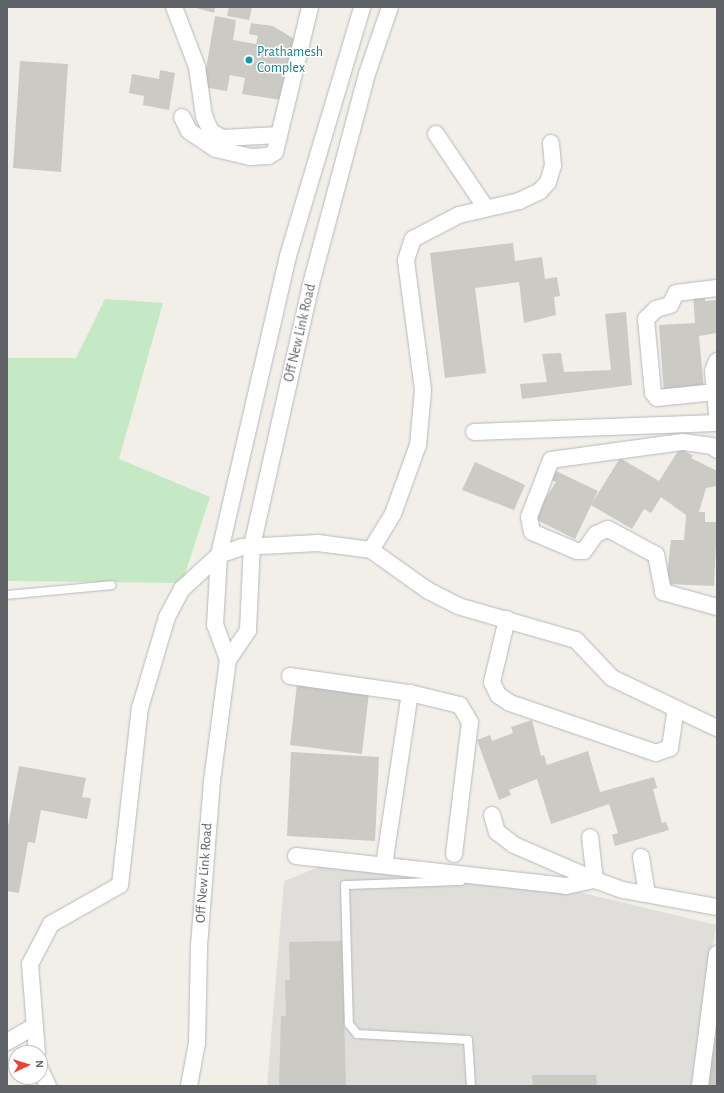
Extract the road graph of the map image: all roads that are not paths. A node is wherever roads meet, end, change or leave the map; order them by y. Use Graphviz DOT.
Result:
graph roads {
  1 [pos="174,7"];
  2 [pos="310,7"];
  3 [pos="362,7"];
  4 [pos="390,7"];
  5 [pos="182,117"];
  6 [pos="436,134"];
  7 [pos="279,135"];
  8 [pos="551,143"];
  9 [pos="486,208"];
  10 [pos="717,288"];
  11 [pos="717,361"];
  12 [pos="715,392"];
  13 [pos="717,413"];
  14 [pos="717,423"];
  15 [pos="650,425"];
  16 [pos="474,432"];
  17 [pos="651,446"];
  18 [pos="717,450"];
  19 [pos="252,546"];
  20 [pos="371,550"];
  21 [pos="219,555"];
  22 [pos="112,585"];
  23 [pos="7,595"];
  24 [pos="717,607"];
  25 [pos="507,619"];
  26 [pos="228,660"];
  27 [pos="290,676"];
  28 [pos="410,693"];
  29 [pos="676,708"];
  30 [pos="717,728"];
  31 [pos="492,815"];
  32 [pos="590,837"];
  33 [pos="454,854"];
  34 [pos="296,856"];
  35 [pos="641,856"];
  36 [pos="384,865"];
  37 [pos="595,880"];
  38 [pos="465,881"];
  39 [pos="647,894"];
  40 [pos="717,907"];
  41 [pos="717,954"];
  42 [pos="35,1026"];
  43 [pos="712,1034"];
  44 [pos="7,1042"];
  45 [pos="36,1045"];
  46 [pos="189,1086"];
  47 [pos="471,1086"];
  48 [pos="700,1086"];
  1 -- 7 [label="street"];
  2 -- 7 [label="street"];
  3 -- 21 [label="street, Off New Link Road"];
  4 -- 19 [label="street, Off New Link Road"];
  5 -- 7 [label="street"];
  6 -- 9 [label="street"];
  8 -- 9 [label="street"];
  9 -- 20 [label="street"];
  10 -- 12 [label="street"];
  11 -- 12 [label="street"];
  12 -- 13 [label="street"];
  14 -- 15 [label="street"];
  15 -- 16 [label="street"];
  15 -- 17 [label="street"];
  17 -- 18 [label="street"];
  17 -- 24 [label="street"];
  19 -- 20 [label="street"];
  19 -- 21 [label="street"];
  19 -- 26 [label="street, Off New Link Road"];
  20 -- 25 [label="street"];
  21 -- 26 [label="street, Off New Link Road"];
  21 -- 42 [label="street"];
  22 -- 23 [label="lane"];
  25 -- 29 [label="street"];
  25 -- 29 [label="street"];
  26 -- 46 [label="street, Off New Link Road"];
  27 -- 28 [label="street"];
  28 -- 33 [label="street"];
  28 -- 36 [label="street"];
  29 -- 30 [label="street"];
  31 -- 37 [label="street"];
  32 -- 37 [label="street"];
  34 -- 36 [label="street"];
  35 -- 39 [label="street"];
  36 -- 37 [label="street"];
  37 -- 39 [label="street"];
  38 -- 47 [label="lane"];
  39 -- 40 [label="street"];
  41 -- 43 [label="street"];
  42 -- 44 [label="street"];
  42 -- 45 [label="street"];
  43 -- 48 [label="street"];
}
